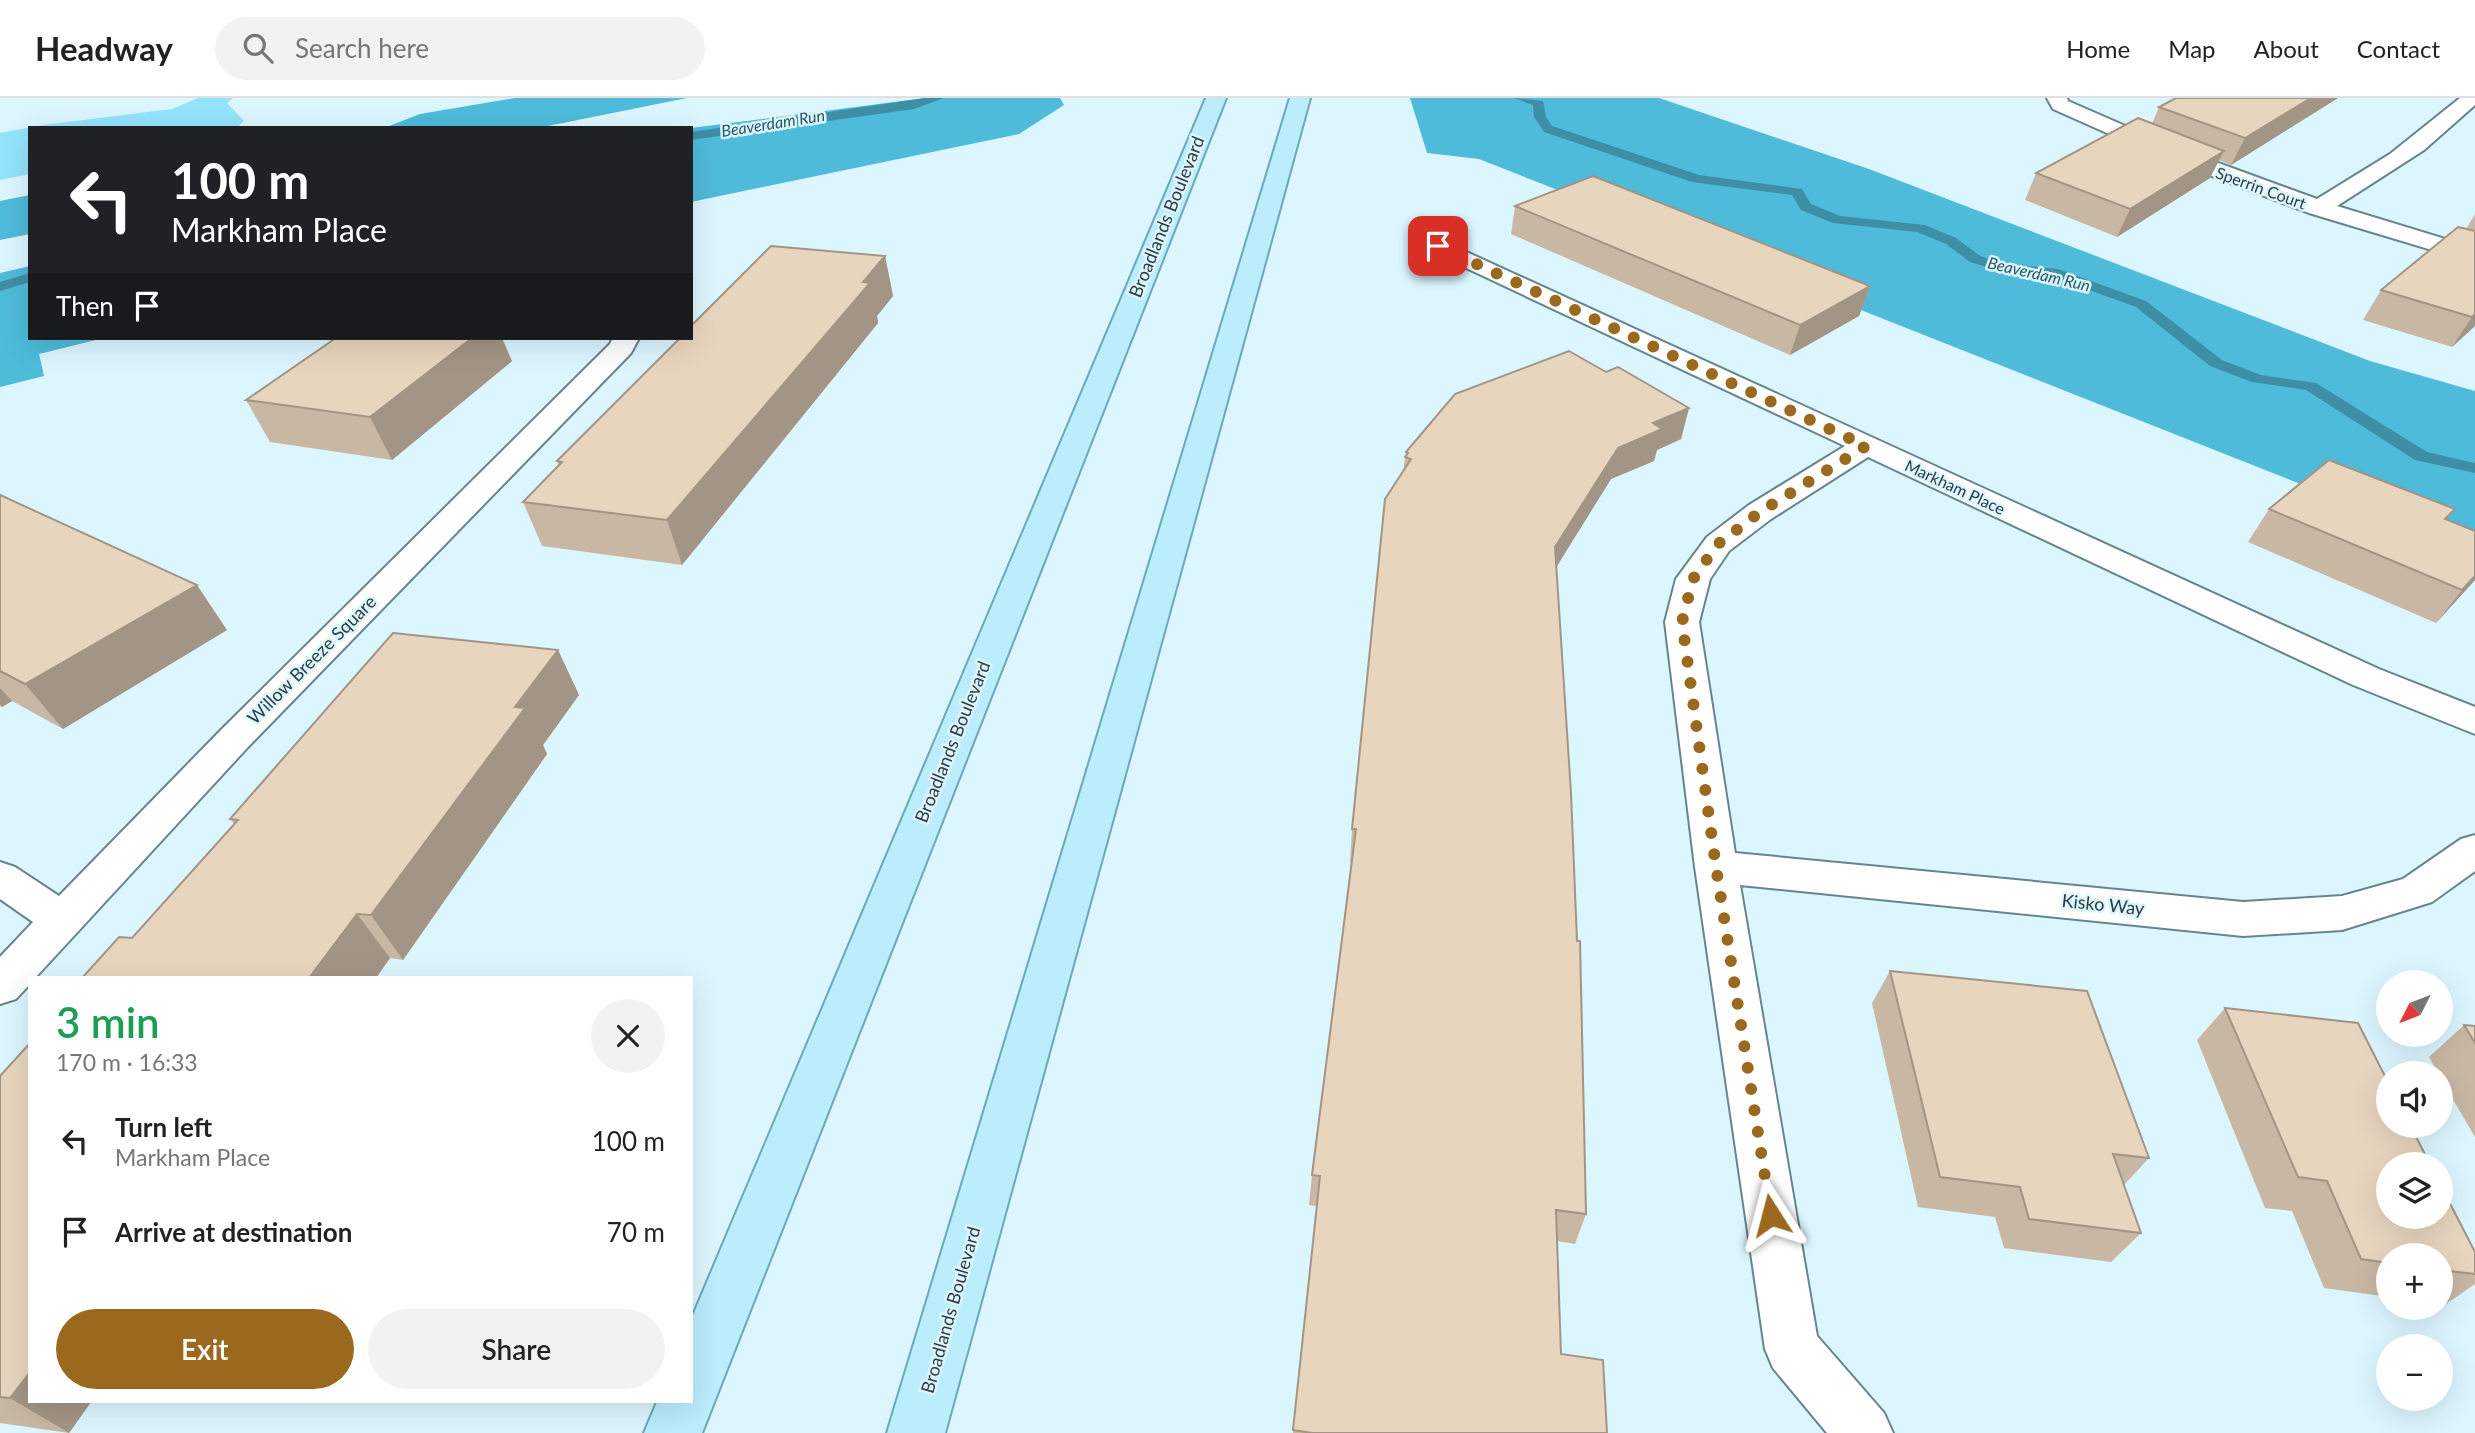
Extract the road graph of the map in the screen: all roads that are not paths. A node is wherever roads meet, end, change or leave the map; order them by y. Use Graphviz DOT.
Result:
graph roads {
  1 [pos="1216,98"];
  2 [pos="1300,98"];
  3 [pos="2057,98"];
  4 [pos="2471,98"];
  5 [pos="2317,208"];
  6 [pos="1438,246"];
  7 [pos="2475,256"];
  8 [pos="625,340"];
  9 [pos="1866,446"];
  10 [pos="2475,721"];
  11 [pos="2475,850"];
  12 [pos="1716,867"];
  13 [pos="0,878"];
  14 [pos="61,919"];
  15 [pos="0,986"];
  16 [pos="693,1382"];
  17 [pos="685,1403"];
  18 [pos="673,1433"];
  19 [pos="916,1433"];
  20 [pos="1864,1433"];
  1 -- 16 [label="main road, Broadlands Boulevard"];
  2 -- 19 [label="main road, Broadlands Boulevard"];
  3 -- 5 [label="street, Sperrin Court"];
  4 -- 5 [label="street"];
  5 -- 7 [label="street, Sperrin Court"];
  6 -- 9 [label="street, Markham Place"];
  8 -- 14 [label="street, Willow Breeze Square"];
  9 -- 10 [label="street, Markham Place"];
  9 -- 12 [label="street"];
  11 -- 12 [label="street, Kisko Way"];
  12 -- 20 [label="street"];
  13 -- 14 [label="street"];
  14 -- 15 [label="street, Willow Breeze Square"];
  17 -- 18 [label="main road"];
}
